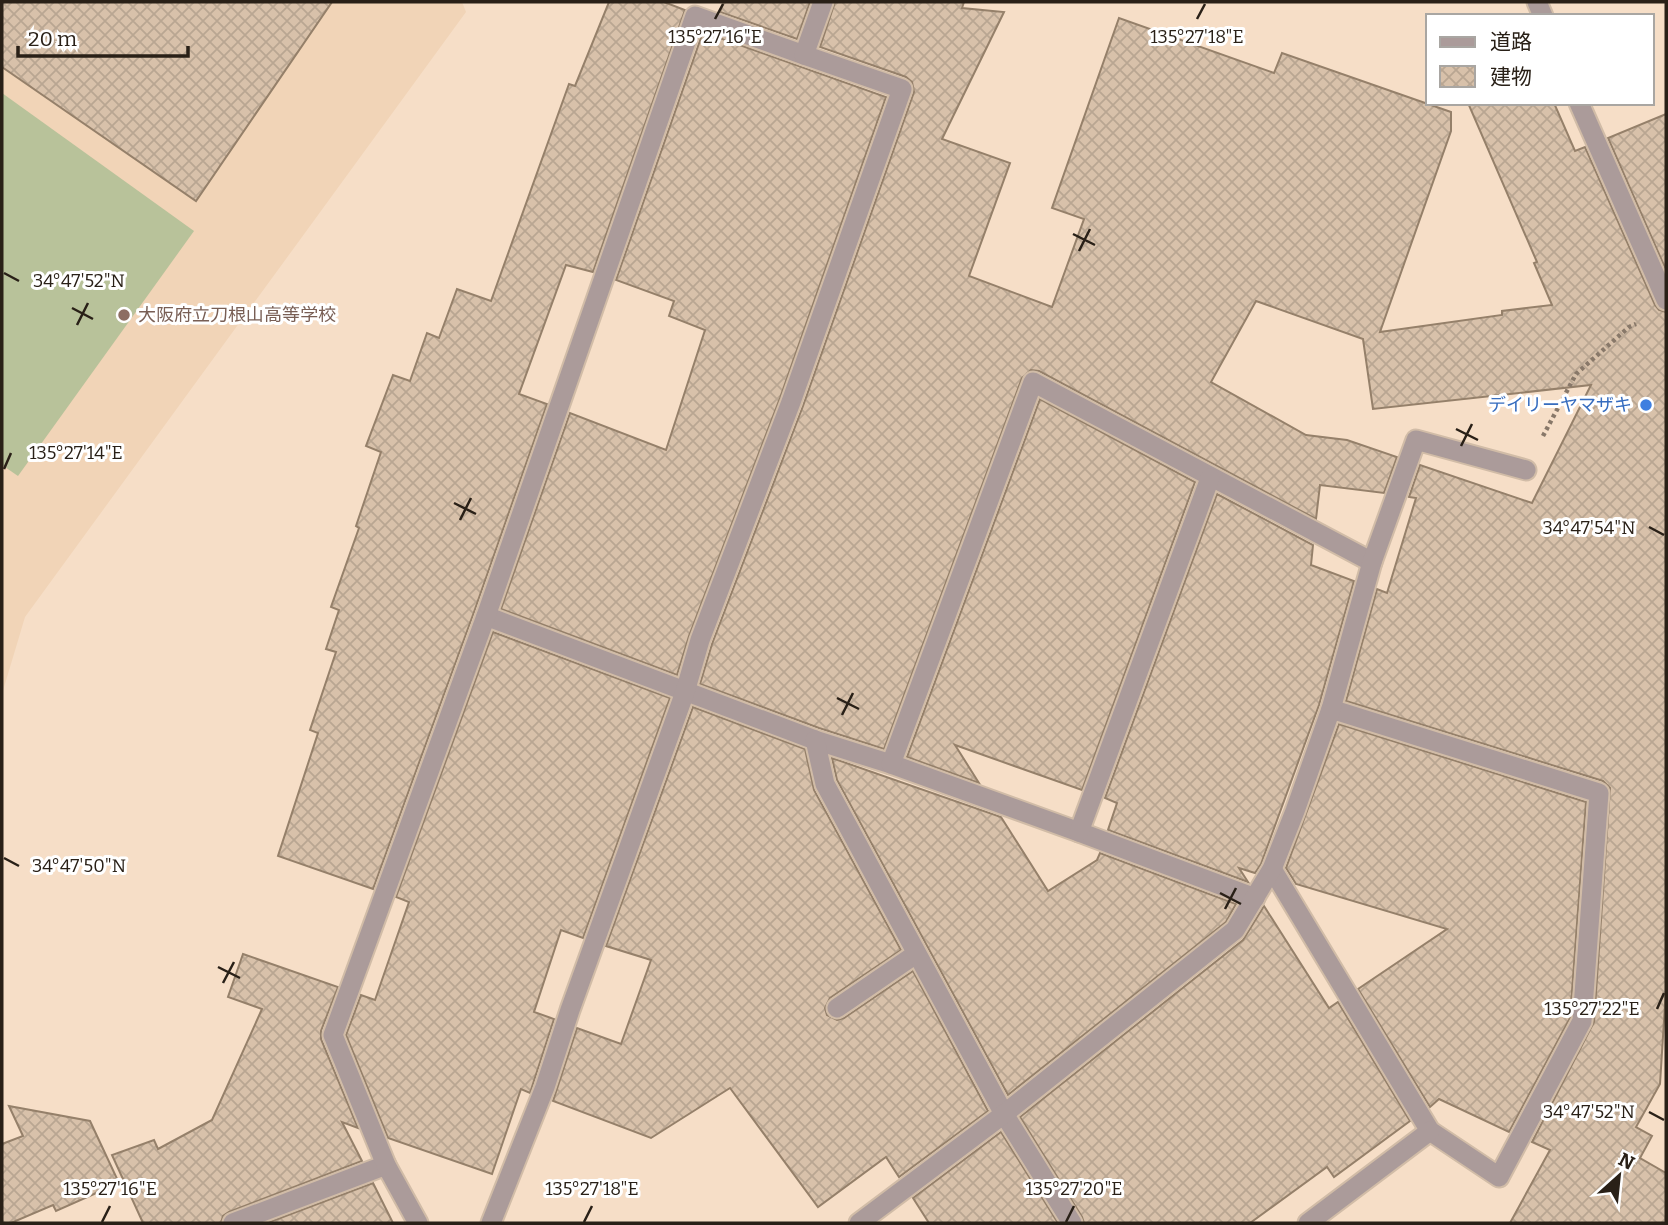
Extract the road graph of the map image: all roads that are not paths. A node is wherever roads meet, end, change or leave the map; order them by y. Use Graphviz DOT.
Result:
graph roads {
  1 [pos="823,2"];
  2 [pos="804,55"];
  3 [pos="1580,105"];
  4 [pos="1666,300"];
  5 [pos="1526,470"];
  6 [pos="1210,478"];
  7 [pos="1372,562"];
  8 [pos="486,616"];
  9 [pos="685,692"];
  10 [pos="1331,709"];
  11 [pos="815,740"];
  12 [pos="891,764"];
  13 [pos="1079,832"];
  14 [pos="1272,869"];
  15 [pos="1255,898"];
  16 [pos="916,954"];
  17 [pos="838,1008"];
  18 [pos="1004,1114"];
  19 [pos="1430,1131"];
  20 [pos="386,1166"];
  21 [pos="233,1223"];
  22 [pos="418,1223"];
  23 [pos="491,1223"];
  24 [pos="859,1223"];
  25 [pos="1072,1223"];
  26 [pos="1308,1223"];
  1 -- 2 [label="street"];
  2 -- 8 [label="street"];
  2 -- 9 [label="street"];
  3 -- 4 [label="street"];
  5 -- 7 [label="street"];
  6 -- 7 [label="street"];
  6 -- 12 [label="street"];
  6 -- 13 [label="street"];
  7 -- 10 [label="street"];
  8 -- 9 [label="street"];
  8 -- 20 [label="street"];
  9 -- 11 [label="street"];
  9 -- 23 [label="street"];
  10 -- 14 [label="street"];
  10 -- 19 [label="street"];
  11 -- 12 [label="street"];
  11 -- 16 [label="street"];
  12 -- 13 [label="street"];
  13 -- 15 [label="street"];
  14 -- 15 [label="street"];
  14 -- 19 [label="street"];
  15 -- 18 [label="street"];
  16 -- 17 [label="street"];
  16 -- 18 [label="street"];
  18 -- 24 [label="street"];
  18 -- 25 [label="street"];
  19 -- 26 [label="street"];
  20 -- 21 [label="street"];
  20 -- 22 [label="street"];
}
